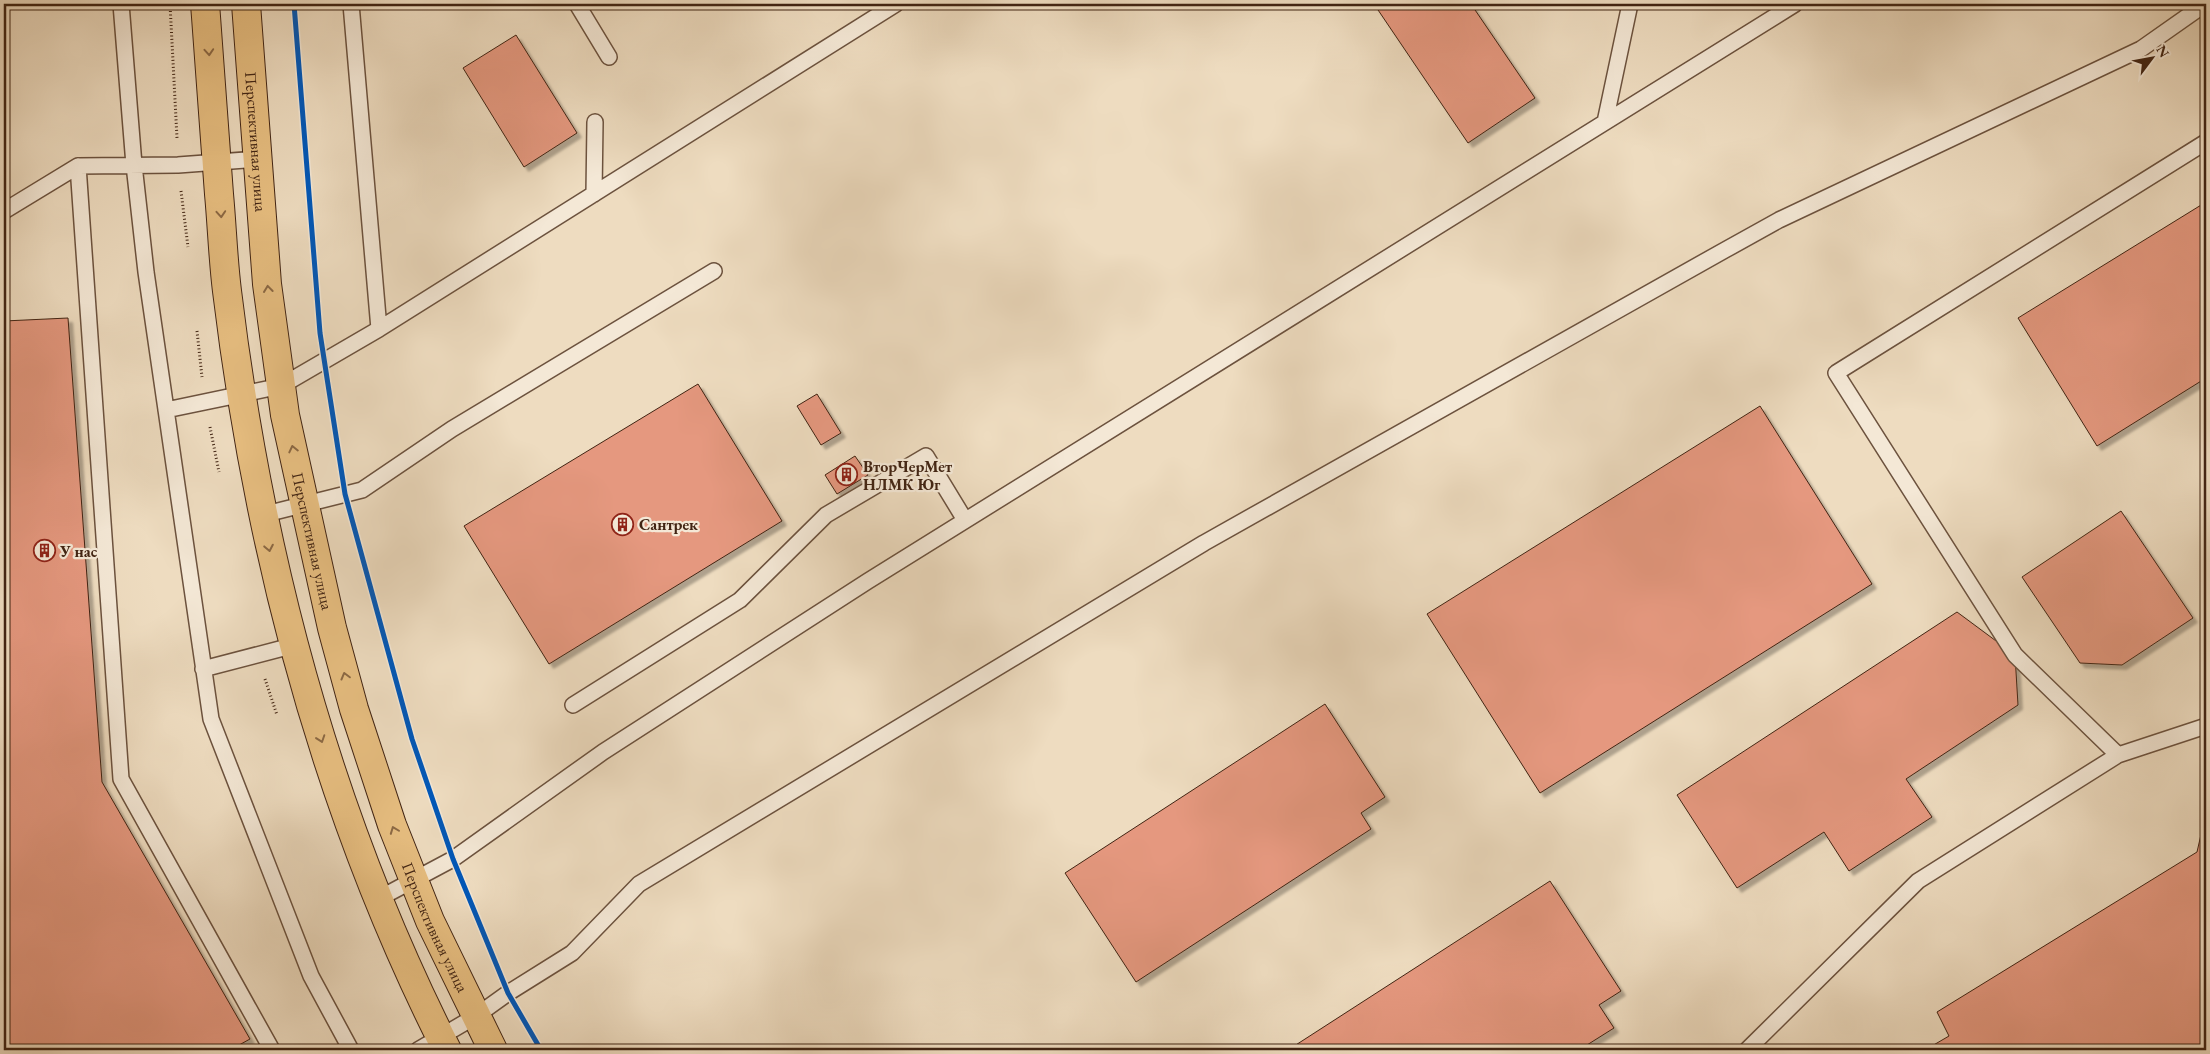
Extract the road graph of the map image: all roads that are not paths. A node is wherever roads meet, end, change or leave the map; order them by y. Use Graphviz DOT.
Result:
graph roads {
  1 [pos="121,4"];
  2 [pos="205,4"];
  3 [pos="246,4"];
  4 [pos="351,4"];
  5 [pos="577,4"];
  6 [pos="896,4"];
  7 [pos="1630,4"];
  8 [pos="1795,4"];
  9 [pos="2205,4"];
  10 [pos="609,57"];
  11 [pos="595,122"];
  12 [pos="1605,122"];
  13 [pos="2206,142"];
  14 [pos="258,159"];
  15 [pos="217,162"];
  16 [pos="134,165"];
  17 [pos="78,166"];
  18 [pos="594,194"];
  19 [pos="4,211"];
  20 [pos="714,271"];
  21 [pos="379,329"];
  22 [pos="281,386"];
  23 [pos="241,394"];
  24 [pos="166,410"];
  25 [pos="305,504"];
  26 [pos="262,515"];
  27 [pos="965,520"];
  28 [pos="295,645"];
  29 [pos="203,669"];
  30 [pos="574,705"];
  31 [pos="2206,726"];
  32 [pos="2118,756"];
  33 [pos="414,880"];
  34 [pos="378,899"];
  35 [pos="476,1016"];
  36 [pos="435,1046"];
  37 [pos="272,1050"];
  38 [pos="351,1050"];
  39 [pos="493,1050"];
  40 [pos="1747,1050"];
  1 -- 16 [label="lane"];
  2 -- 15 [label="main road, one-way"];
  3 -- 14 [label="main road, Перспективная улица"];
  4 -- 21 [label="lane"];
  5 -- 10 [label="lane"];
  6 -- 18 [label="lane"];
  7 -- 12 [label="lane"];
  8 -- 12 [label="lane"];
  9 -- 35 [label="lane"];
  11 -- 18 [label="lane"];
  12 -- 27 [label="lane"];
  13 -- 32 [label="lane"];
  14 -- 15 [label="lane"];
  22 -- 14 [label="main road, Перспективная улица, one-way"];
  15 -- 16 [label="lane"];
  15 -- 23 [label="main road, one-way"];
  16 -- 17 [label="lane"];
  16 -- 24 [label="lane"];
  17 -- 19 [label="lane"];
  17 -- 37 [label="lane"];
  18 -- 21 [label="lane"];
  20 -- 25 [label="lane"];
  21 -- 22 [label="lane"];
  22 -- 23 [label="lane"];
  25 -- 22 [label="main road, Перспективная улица, one-way"];
  23 -- 24 [label="lane"];
  23 -- 26 [label="main road"];
  24 -- 29 [label="lane"];
  25 -- 26 [label="lane"];
  33 -- 25 [label="main road, Перспективная улица, one-way"];
  26 -- 28 [label="main road, one-way"];
  27 -- 30 [label="lane"];
  27 -- 33 [label="lane"];
  28 -- 29 [label="lane"];
  28 -- 34 [label="main road, one-way"];
  29 -- 38 [label="lane"];
  31 -- 32 [label="lane"];
  32 -- 40 [label="lane"];
  33 -- 34 [label="lane"];
  33 -- 35 [label="main road, Перспективная улица"];
  34 -- 36 [label="main road"];
  35 -- 36 [label="lane"];
  35 -- 39 [label="main road, Перспективная улица"];
}
